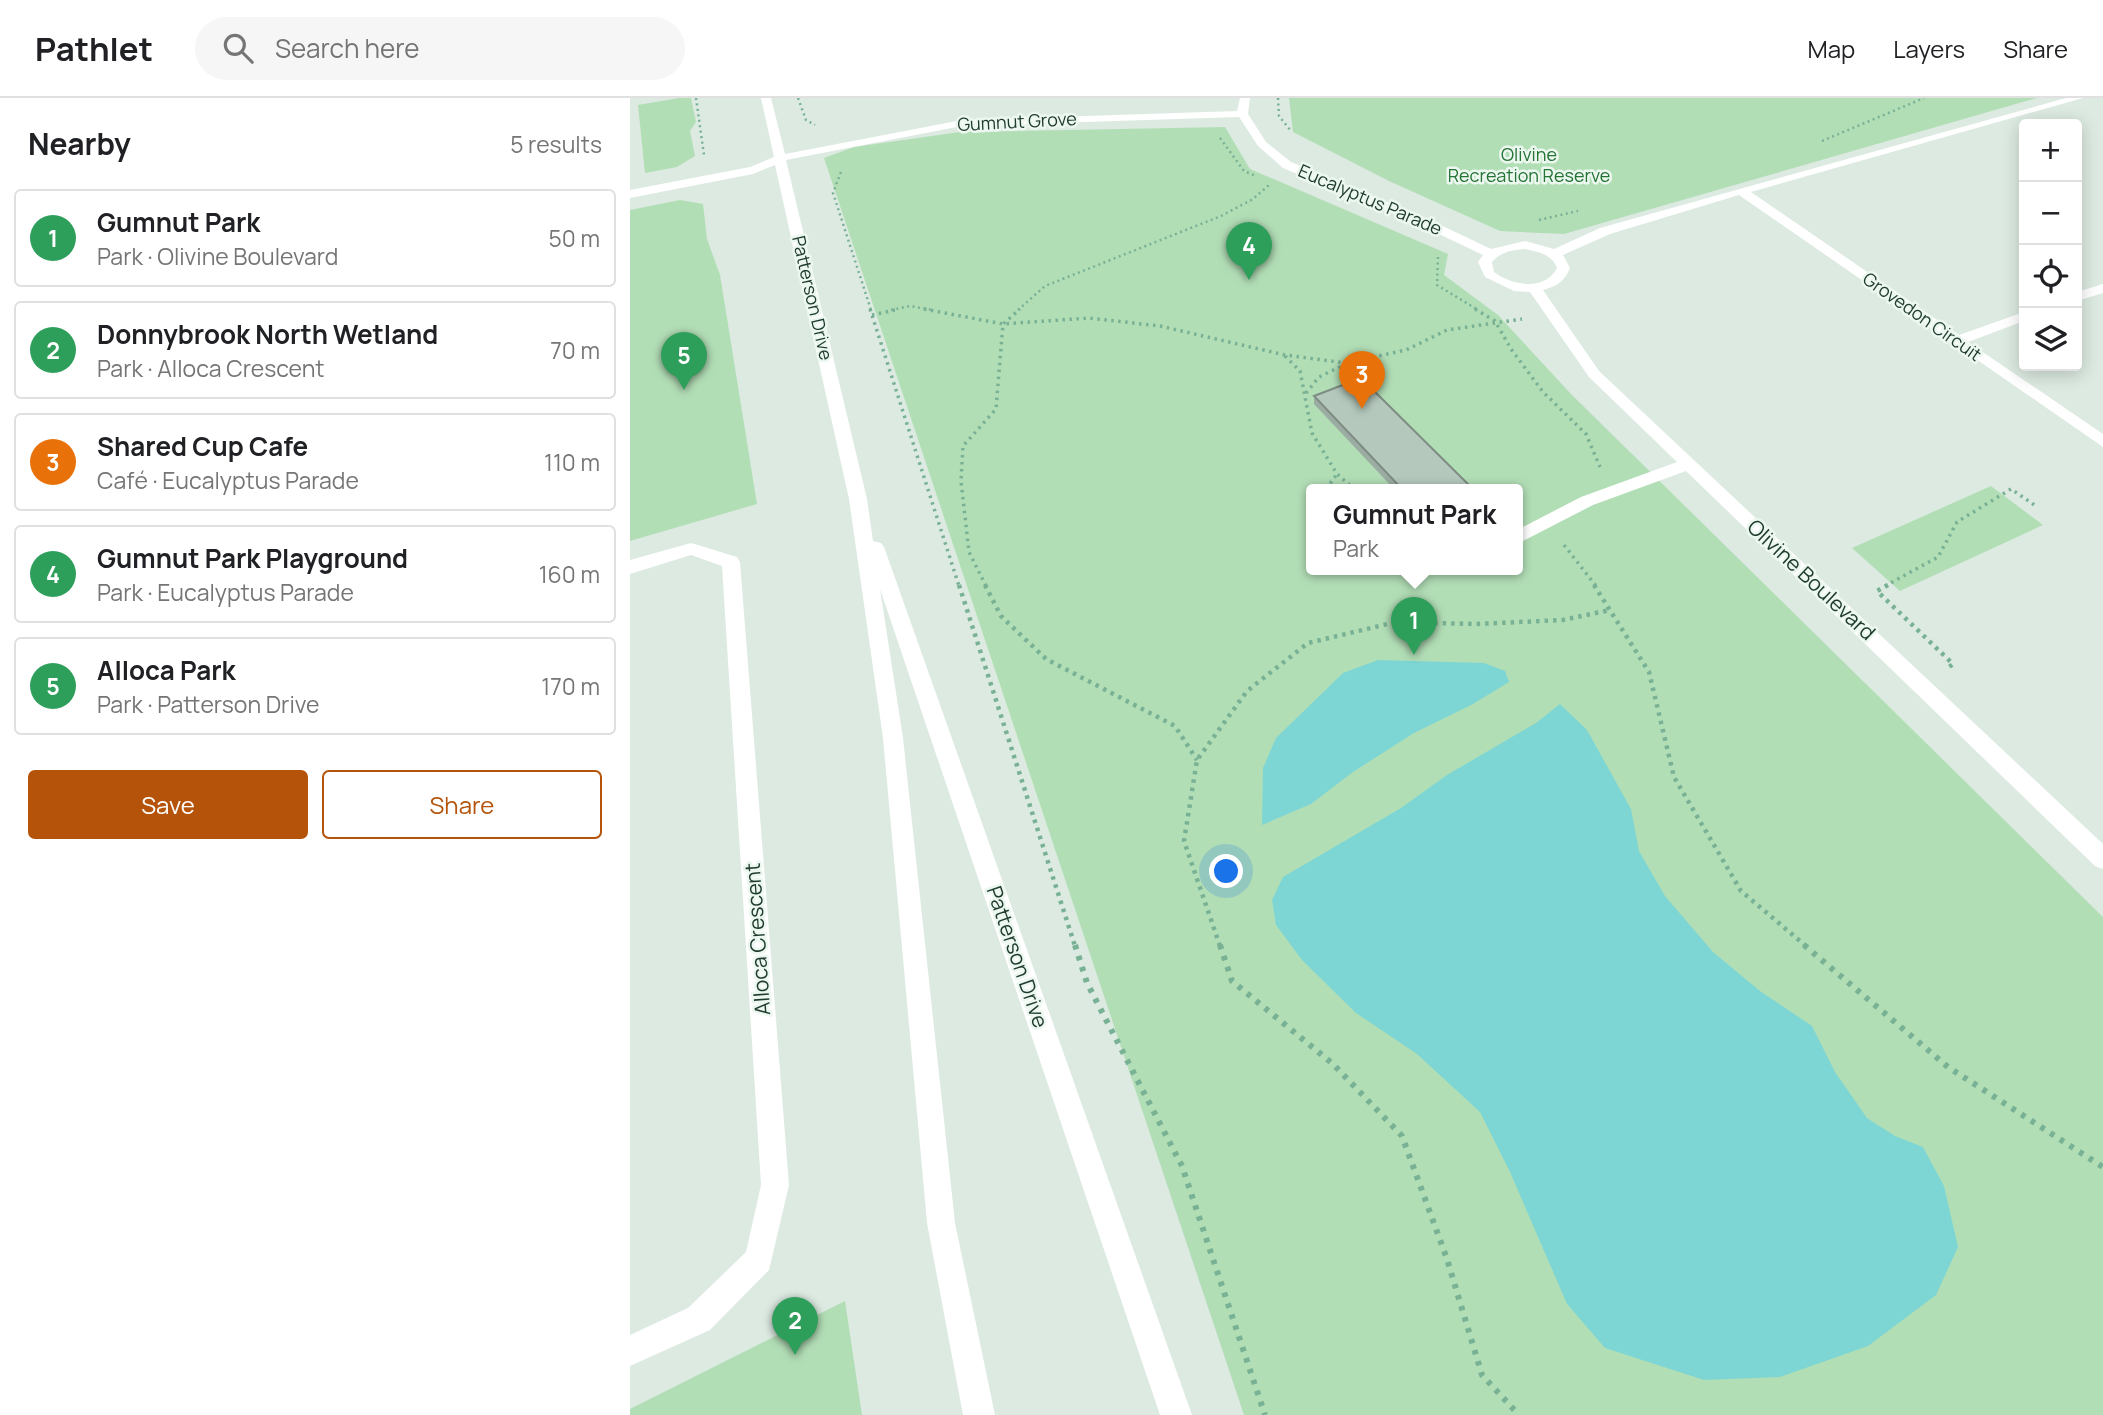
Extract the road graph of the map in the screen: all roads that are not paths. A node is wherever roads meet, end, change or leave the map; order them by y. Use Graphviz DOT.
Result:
graph roads {
  1 [pos="766,98"];
  2 [pos="1245,98"];
  3 [pos="2078,98"];
  4 [pos="1242,114"];
  5 [pos="781,158"];
  6 [pos="1741,191"];
  7 [pos="630,194"];
  8 [pos="1490,254"];
  9 [pos="1555,254"];
  10 [pos="1534,288"];
  11 [pos="2103,288"];
  12 [pos="2082,295"];
  13 [pos="2019,318"];
  14 [pos="1956,341"];
  15 [pos="2103,442"];
  16 [pos="1689,464"];
  17 [pos="858,499"];
  18 [pos="1523,535"];
  19 [pos="630,567"];
  20 [pos="2103,859"];
  21 [pos="630,1351"];
  22 [pos="979,1415"];
  23 [pos="1176,1415"];
  1 -- 5 [label="street, Patterson Drive"];
  2 -- 4 [label="street"];
  3 -- 6 [label="street"];
  4 -- 5 [label="street, Gumnut Grove"];
  4 -- 8 [label="street, Eucalyptus Parade"];
  5 -- 7 [label="street, Gumnut Grove"];
  5 -- 17 [label="street, Patterson Drive"];
  6 -- 9 [label="street"];
  6 -- 14 [label="street, Grovedon Circuit"];
  8 -- 9 [label="street"];
  8 -- 10 [label="street"];
  9 -- 10 [label="street"];
  10 -- 16 [label="street, Olivine Boulevard"];
  11 -- 12 [label="street"];
  13 -- 14 [label="street"];
  14 -- 15 [label="street, Grovedon Circuit"];
  16 -- 18 [label="street"];
  16 -- 20 [label="street, Olivine Boulevard"];
  17 -- 22 [label="street, Patterson Drive"];
  17 -- 23 [label="street, Patterson Drive"];
  19 -- 21 [label="street, Alloca Crescent"];
}
